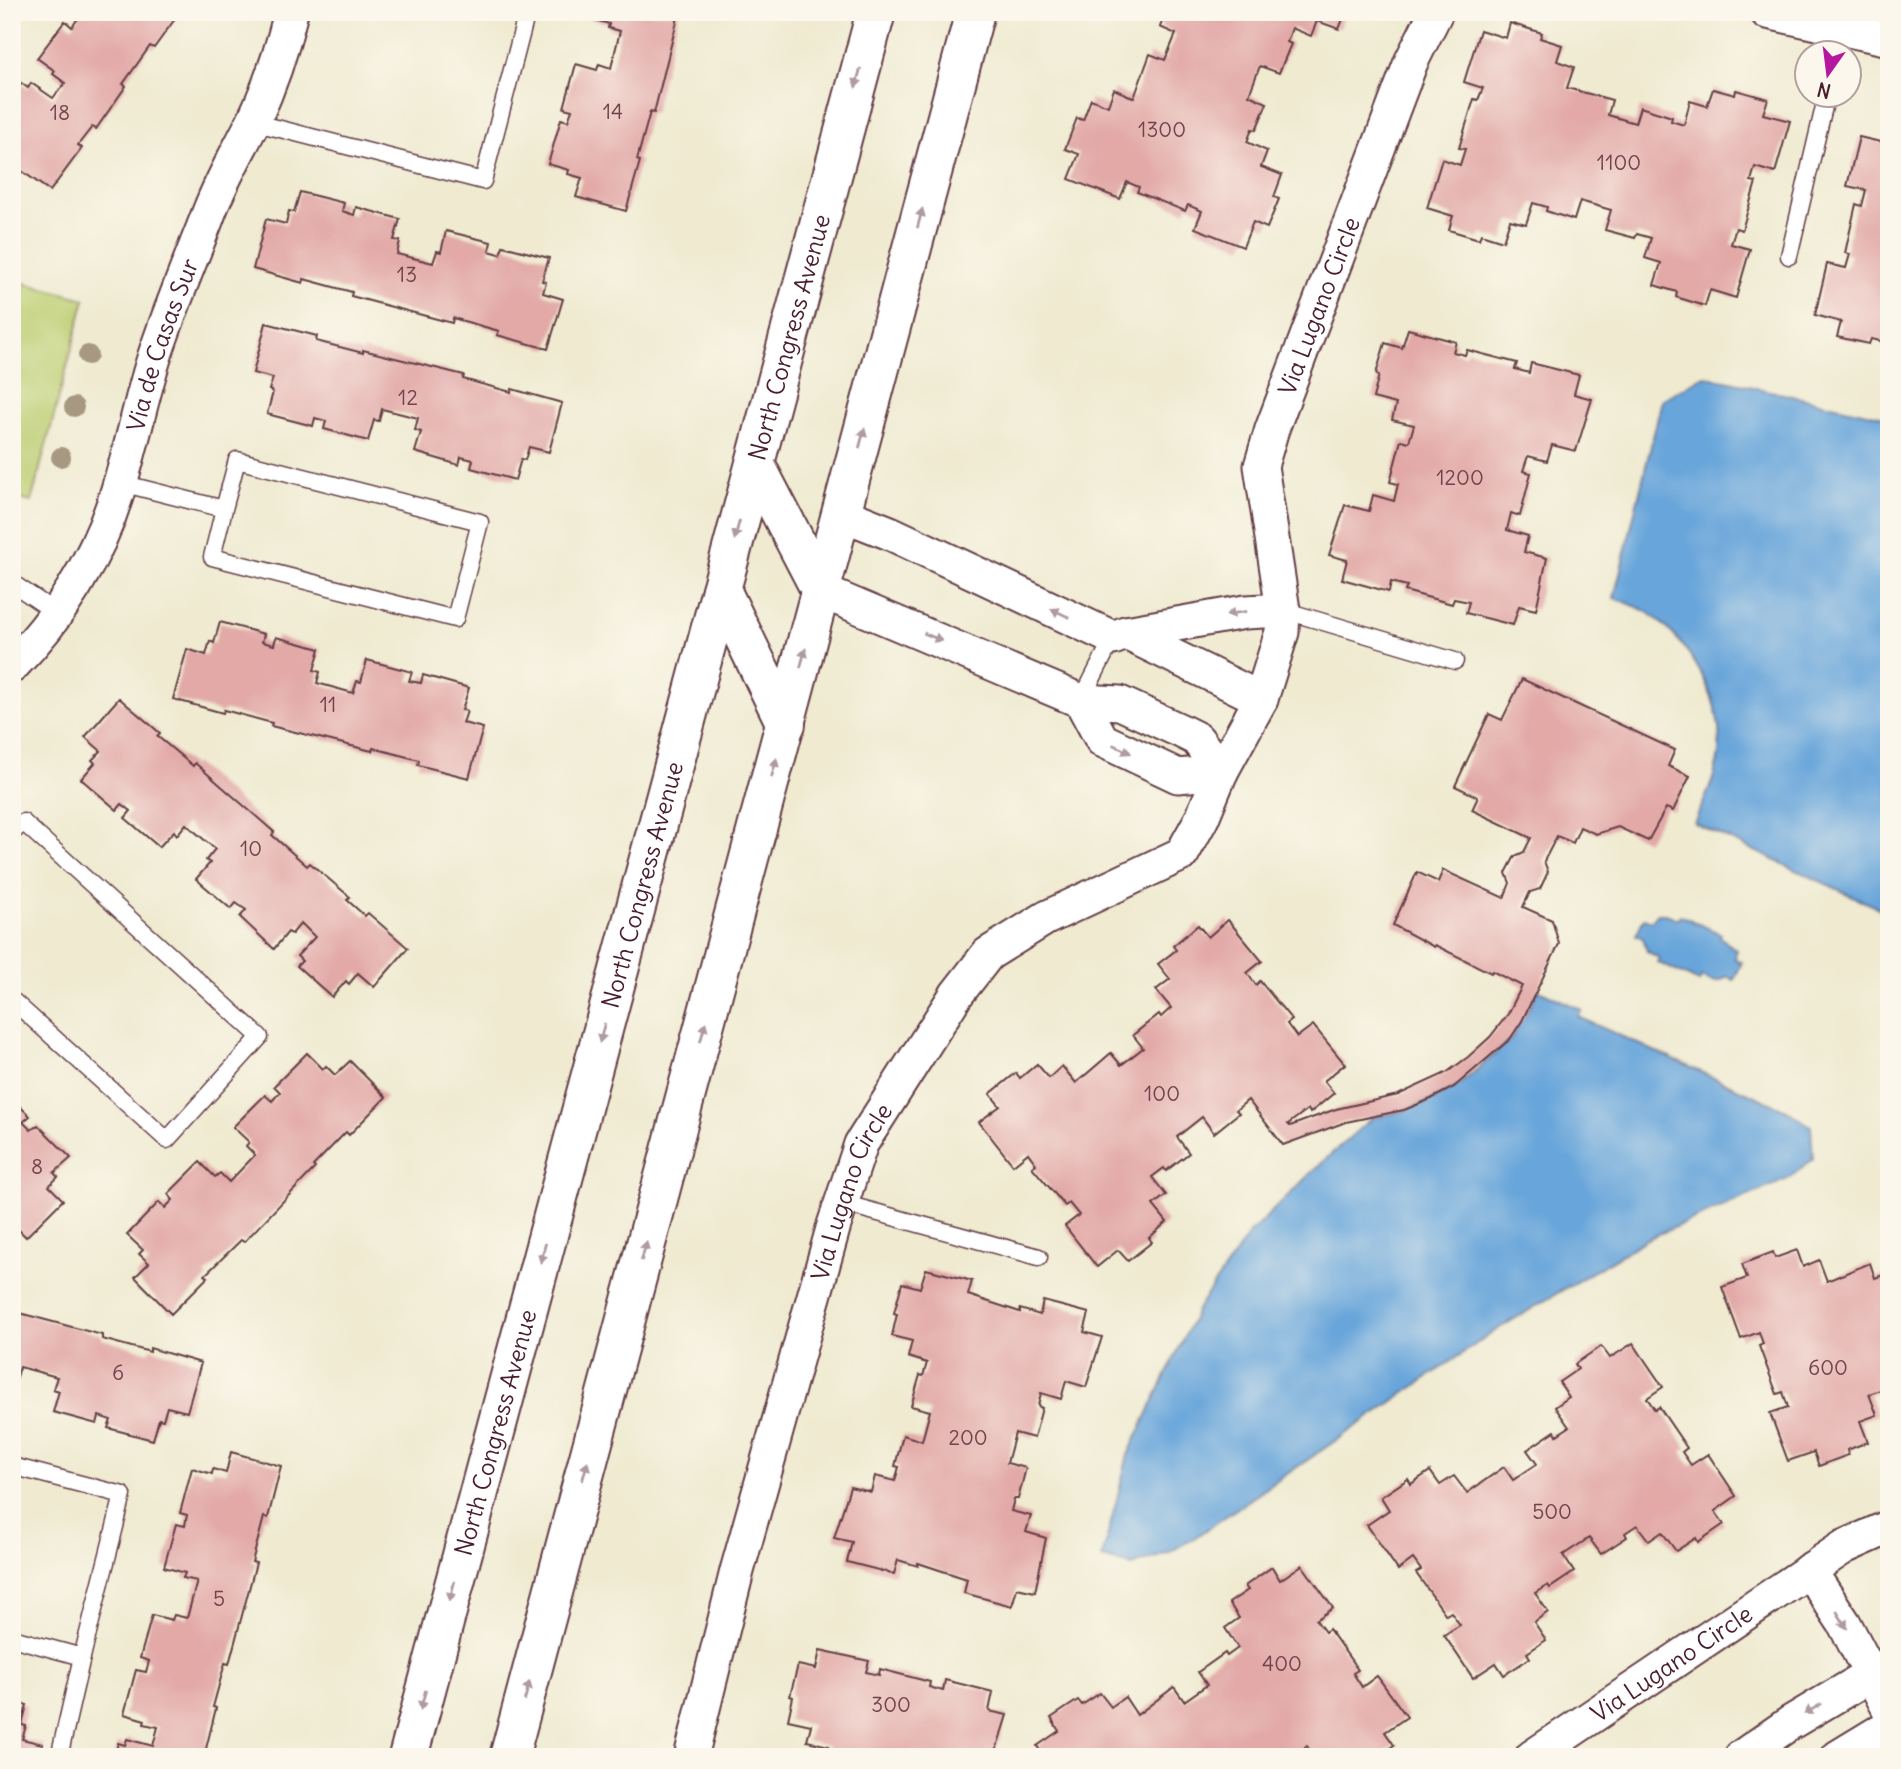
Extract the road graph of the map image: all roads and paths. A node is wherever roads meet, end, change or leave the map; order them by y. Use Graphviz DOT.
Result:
graph roads {
  1 [pos="291,12"];
  2 [pos="527,12"];
  3 [pos="876,12"];
  4 [pos="975,12"];
  5 [pos="1436,12"];
  6 [pos="1767,12"];
  7 [pos="1832,38"];
  8 [pos="1889,39"];
  9 [pos="1862,40"];
  10 [pos="1824,108"];
  11 [pos="253,122"];
  12 [pos="1789,257"];
  13 [pos="755,464"];
  14 [pos="121,483"];
  15 [pos="224,509"];
  16 [pos="842,514"];
  17 [pos="12,583"];
  18 [pos="721,590"];
  19 [pos="821,591"];
  20 [pos="1283,610"];
  21 [pos="58,614"];
  22 [pos="1119,636"];
  23 [pos="1455,661"];
  24 [pos="12,666"];
  25 [pos="1261,699"];
  26 [pos="1081,701"];
  27 [pos="786,724"];
  28 [pos="1221,772"];
  29 [pos="12,833"];
  30 [pos="12,1000"];
  31 [pos="842,1203"];
  32 [pos="1039,1257"];
  33 [pos="12,1466"];
  34 [pos="1889,1527"];
  35 [pos="1809,1570"];
  36 [pos="12,1638"];
  37 [pos="82,1657"];
  38 [pos="1880,1669"];
  39 [pos="1889,1709"];
  40 [pos="1889,1726"];
  41 [pos="59,1757"];
  42 [pos="408,1757"];
  43 [pos="509,1757"];
  44 [pos="691,1757"];
  45 [pos="1532,1757"];
  46 [pos="1741,1757"];
  47 [pos="1838,1757"];
  1 -- 11 [label="street, Via de Casas Sur"];
  2 -- 11 [label="lane"];
  3 -- 13 [label="main road, North Congress Avenue, one-way"];
  16 -- 4 [label="main road, one-way"];
  5 -- 20 [label="street, Via Lugano Circle"];
  6 -- 7 [label="street"];
  8 -- 9 [label="street"];
  10 -- 12 [label="lane"];
  11 -- 14 [label="street, Via de Casas Sur"];
  13 -- 18 [label="main road, North Congress Avenue, one-way"];
  13 -- 19 [label="main road"];
  14 -- 15 [label="lane"];
  14 -- 21 [label="street, Via de Casas Sur"];
  15 -- 15 [label="lane"];
  16 -- 19 [label="main road"];
  22 -- 16 [label="street, one-way"];
  17 -- 21 [label="lane"];
  18 -- 27 [label="main road"];
  18 -- 42 [label="main road, North Congress Avenue, one-way"];
  19 -- 26 [label="street, one-way"];
  27 -- 19 [label="main road, one-way"];
  20 -- 22 [label="street, one-way"];
  20 -- 23 [label="lane"];
  20 -- 25 [label="street, Via Lugano Circle"];
  21 -- 24 [label="street, Via de Casas Sur"];
  22 -- 25 [label="street"];
  22 -- 26 [label="lane"];
  25 -- 28 [label="street, Via Lugano Circle"];
  26 -- 28 [label="street, one-way"];
  43 -- 27 [label="main road, one-way"];
  28 -- 31 [label="street, Via Lugano Circle"];
  29 -- 30 [label="lane"];
  31 -- 32 [label="lane"];
  31 -- 44 [label="street, Via Lugano Circle"];
  33 -- 37 [label="lane"];
  34 -- 35 [label="street, Via Lugano Circle"];
  35 -- 38 [label="street, one-way"];
  35 -- 45 [label="street, Via Lugano Circle"];
  36 -- 37 [label="lane"];
  37 -- 41 [label="lane"];
  38 -- 39 [label="street"];
  38 -- 46 [label="street, one-way"];
  40 -- 47 [label="street"];
}
